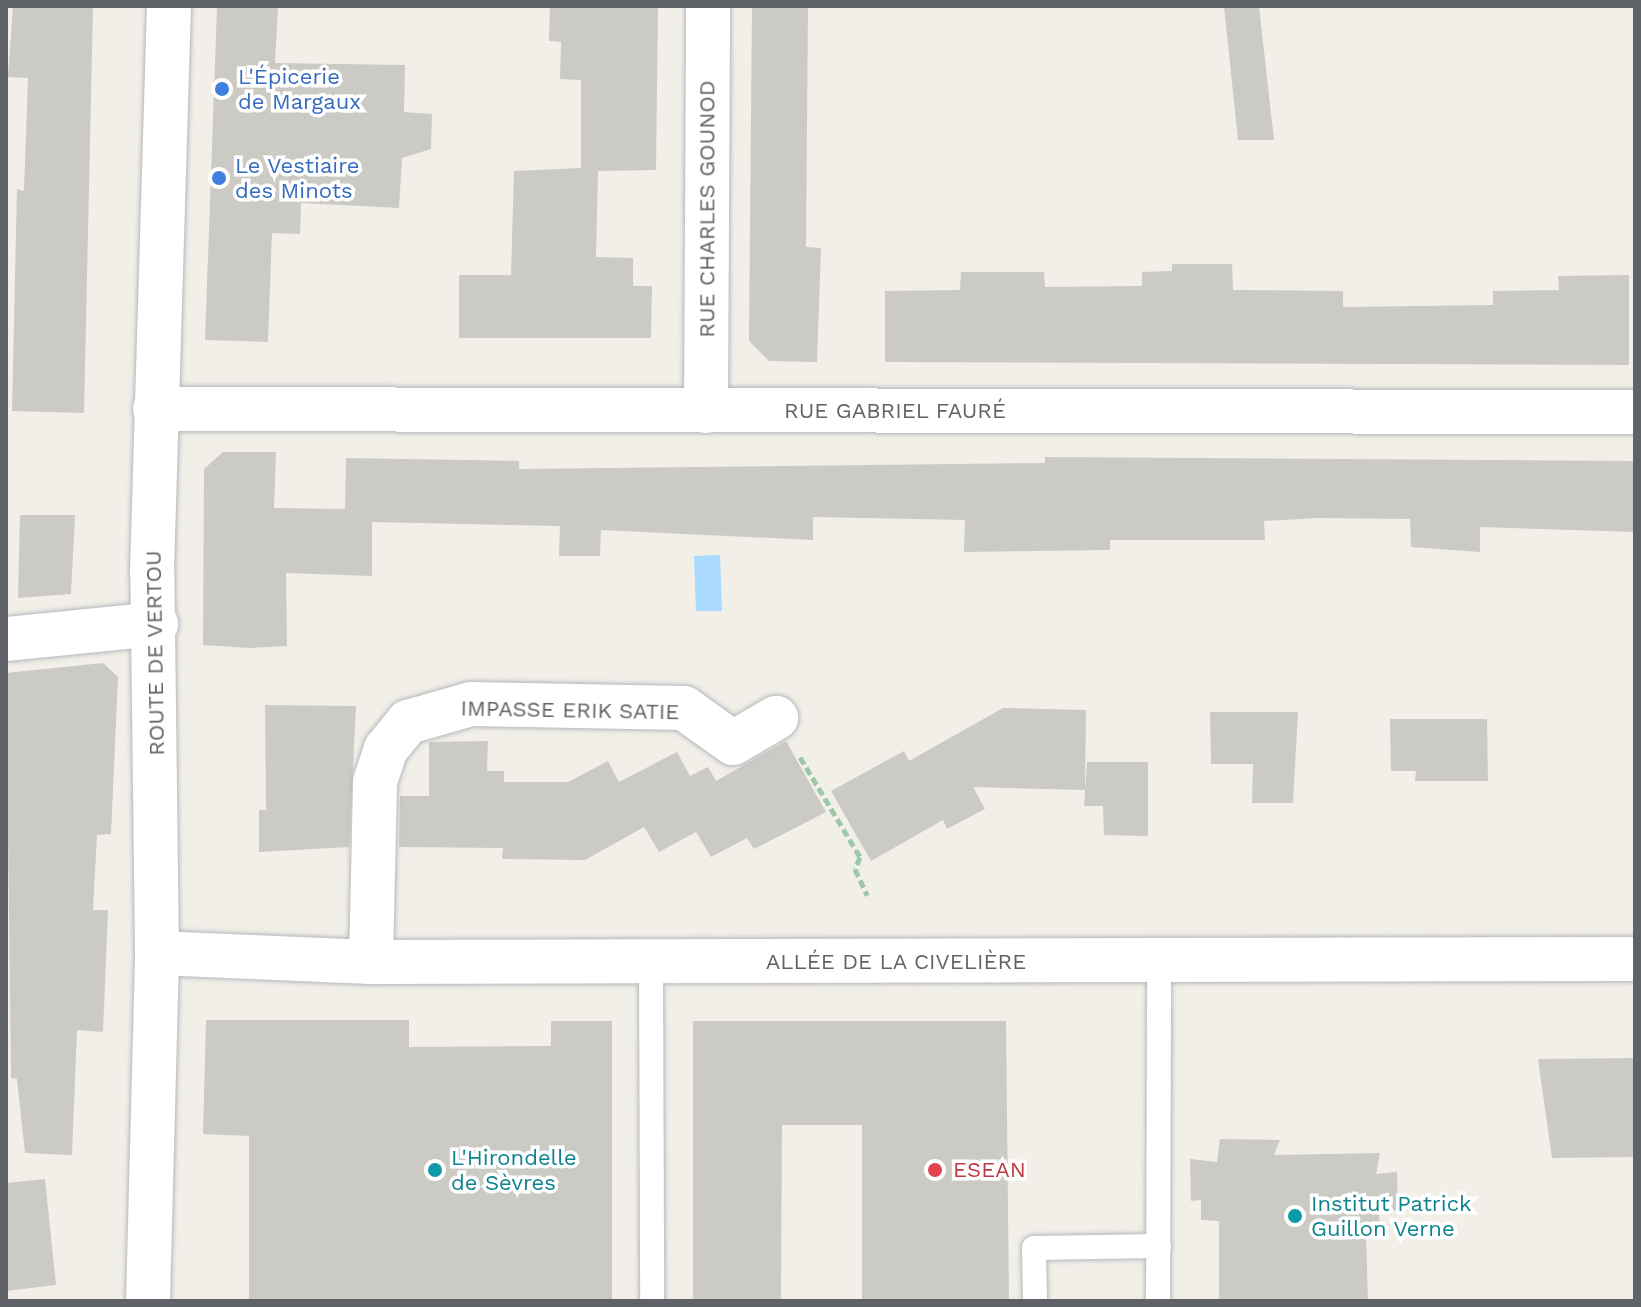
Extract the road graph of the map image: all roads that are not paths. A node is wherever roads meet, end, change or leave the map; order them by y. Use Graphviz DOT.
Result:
graph roads {
  1 [pos="169,6"];
  2 [pos="708,6"];
  3 [pos="155,409"];
  4 [pos="706,411"];
  5 [pos="1635,412"];
  6 [pos="156,624"];
  7 [pos="6,639"];
  8 [pos="776,718"];
  9 [pos="157,953"];
  10 [pos="1635,959"];
  11 [pos="371,962"];
  12 [pos="651,962"];
  13 [pos="1159,962"];
  14 [pos="1159,1246"];
  15 [pos="148,1301"];
  16 [pos="652,1301"];
  17 [pos="1035,1301"];
  18 [pos="1158,1301"];
  1 -- 3 [label="street, ROUTE DE VERTOU"];
  2 -- 4 [label="street, RUE CHARLES GOUNOD"];
  3 -- 4 [label="street, RUE GABRIEL FAURÉ"];
  3 -- 6 [label="street, ROUTE DE VERTOU"];
  4 -- 5 [label="street, RUE GABRIEL FAURÉ"];
  6 -- 7 [label="street"];
  6 -- 9 [label="street, ROUTE DE VERTOU"];
  8 -- 11 [label="street, IMPASSE ERIK SATIE"];
  9 -- 11 [label="street, ALLÉE DE LA CIVELIÈRE"];
  9 -- 15 [label="street, ROUTE DE VERTOU"];
  10 -- 13 [label="street, ALLÉE DE LA CIVELIÈRE"];
  11 -- 12 [label="street, ALLÉE DE LA CIVELIÈRE"];
  12 -- 13 [label="street, ALLÉE DE LA CIVELIÈRE"];
  12 -- 16 [label="lane"];
  13 -- 14 [label="lane"];
  14 -- 17 [label="lane"];
  14 -- 18 [label="lane"];
}
